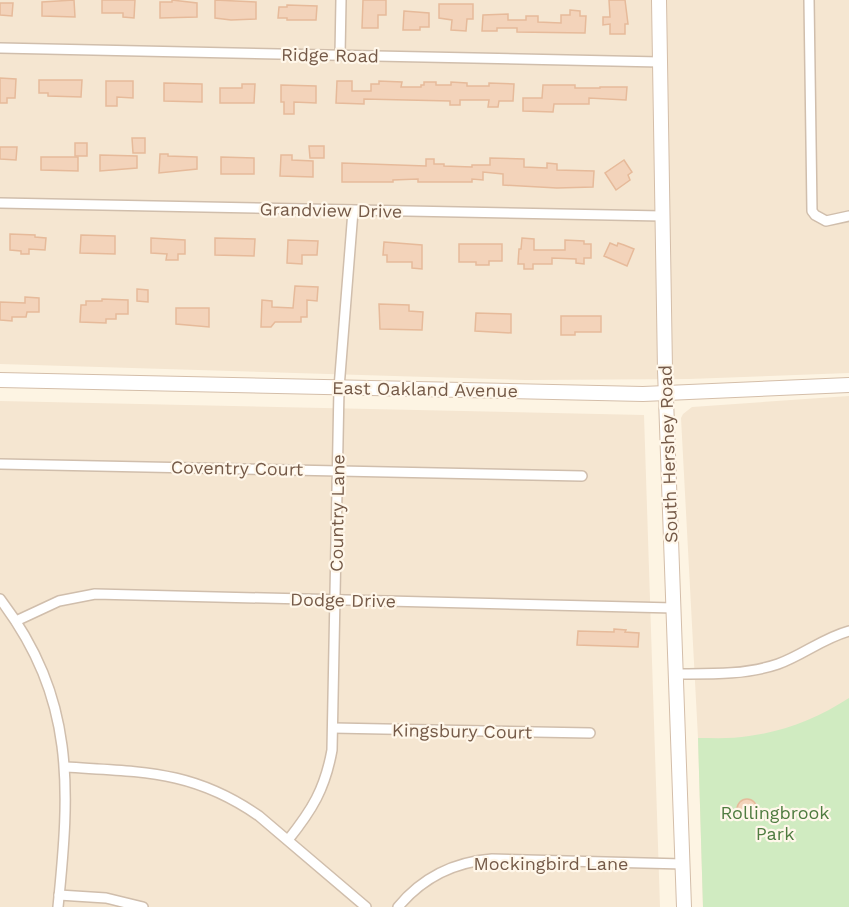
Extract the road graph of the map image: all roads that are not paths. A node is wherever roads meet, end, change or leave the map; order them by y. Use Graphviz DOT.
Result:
graph roads {
  1 [pos="341,0"];
  2 [pos="659,0"];
  3 [pos="809,0"];
  4 [pos="0,48"];
  5 [pos="340,55"];
  6 [pos="660,62"];
  7 [pos="0,203"];
  8 [pos="353,210"];
  9 [pos="662,216"];
  10 [pos="849,216"];
  11 [pos="0,380"];
  12 [pos="849,385"];
  13 [pos="339,388"];
  14 [pos="666,394"];
  15 [pos="0,464"];
  16 [pos="337,470"];
  17 [pos="582,476"];
  18 [pos="0,599"];
  19 [pos="336,599"];
  20 [pos="674,608"];
  21 [pos="16,621"];
  22 [pos="849,631"];
  23 [pos="677,674"];
  24 [pos="333,728"];
  25 [pos="590,733"];
  26 [pos="66,767"];
  27 [pos="288,840"];
  28 [pos="683,864"];
  29 [pos="59,895"];
  30 [pos="58,907"];
  31 [pos="143,907"];
  32 [pos="366,907"];
  33 [pos="398,907"];
  34 [pos="684,907"];
  1 -- 5 [label="street"];
  2 -- 6 [label="main road, South Hershey Road"];
  3 -- 10 [label="street"];
  4 -- 5 [label="street, Ridge Road"];
  5 -- 6 [label="street, Ridge Road"];
  6 -- 9 [label="main road, South Hershey Road"];
  7 -- 8 [label="street, Grandview Drive"];
  8 -- 9 [label="street, Grandview Drive"];
  8 -- 13 [label="street, Country Lane"];
  9 -- 14 [label="main road, South Hershey Road"];
  11 -- 13 [label="main road, East Oakland Avenue"];
  12 -- 14 [label="main road, East Oakland Avenue"];
  13 -- 14 [label="main road, East Oakland Avenue"];
  13 -- 16 [label="street, Country Lane"];
  14 -- 20 [label="main road, South Hershey Road"];
  15 -- 16 [label="street, Coventry Court"];
  16 -- 17 [label="street, Coventry Court"];
  16 -- 19 [label="street, Country Lane"];
  18 -- 21 [label="street"];
  19 -- 20 [label="street, Dodge Drive"];
  19 -- 21 [label="street, Dodge Drive"];
  19 -- 24 [label="street, Country Lane"];
  20 -- 23 [label="main road, South Hershey Road"];
  21 -- 26 [label="street"];
  22 -- 23 [label="street"];
  23 -- 28 [label="main road, South Hershey Road"];
  24 -- 25 [label="street, Kingsbury Court"];
  24 -- 27 [label="street, Country Lane"];
  26 -- 27 [label="street"];
  26 -- 29 [label="street"];
  27 -- 32 [label="street"];
  28 -- 33 [label="street, Mockingbird Lane"];
  28 -- 34 [label="main road, South Hershey Road"];
  29 -- 30 [label="street"];
  29 -- 31 [label="street"];
}
